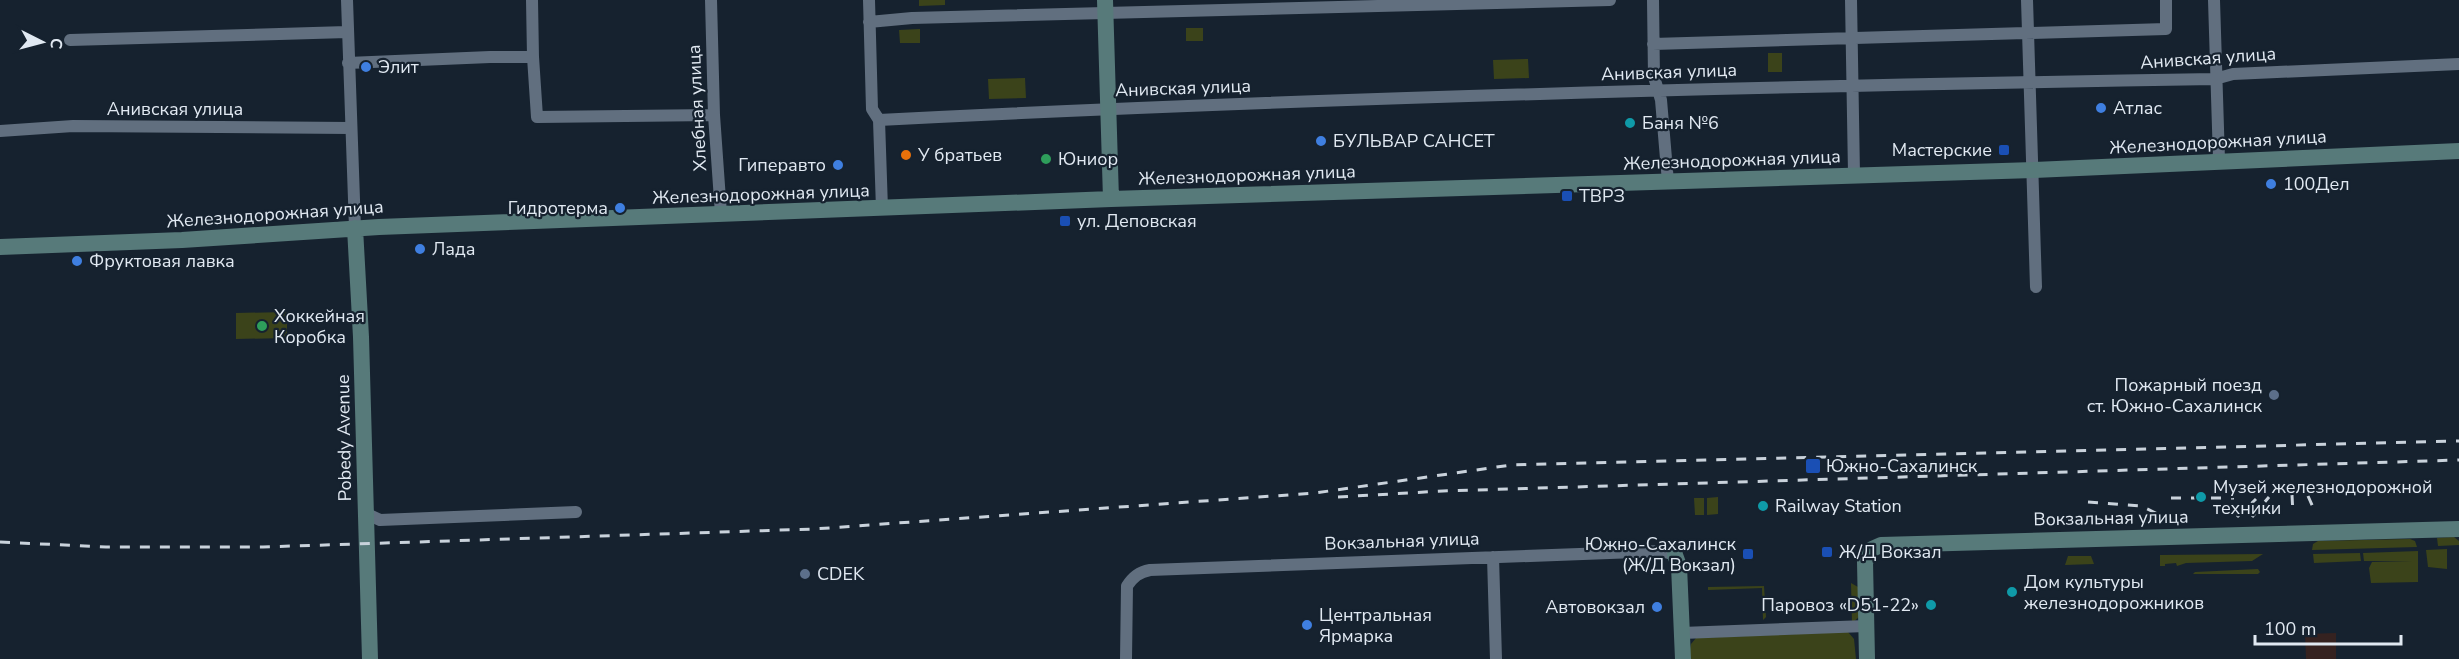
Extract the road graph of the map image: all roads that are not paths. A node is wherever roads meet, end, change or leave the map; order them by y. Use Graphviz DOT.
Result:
graph roads {
  1 [pos="347,0"];
  2 [pos="532,0"];
  3 [pos="711,0"];
  4 [pos="868,0"];
  5 [pos="1610,0"];
  6 [pos="1653,0"];
  7 [pos="1851,0"];
  8 [pos="2027,0"];
  9 [pos="2166,0"];
  10 [pos="2214,0"];
  11 [pos="1105,7"];
  12 [pos="869,22"];
  13 [pos="347,32"];
  14 [pos="2029,32"];
  15 [pos="1852,37"];
  16 [pos="70,40"];
  17 [pos="1653,44"];
  18 [pos="533,57"];
  19 [pos="348,63"];
  20 [pos="2459,64"];
  21 [pos="2216,79"];
  22 [pos="2030,82"];
  23 [pos="1852,85"];
  24 [pos="1657,90"];
  25 [pos="1108,108"];
  26 [pos="714,115"];
  27 [pos="879,120"];
  28 [pos="351,128"];
  29 [pos="0,131"];
  30 [pos="2459,151"];
  31 [pos="2219,160"];
  32 [pos="2034,170"];
  33 [pos="1854,174"];
  34 [pos="1668,182"];
  35 [pos="1111,199"];
  36 [pos="882,209"];
  37 [pos="721,214"];
  38 [pos="355,228"];
  39 [pos="0,247"];
  40 [pos="2036,287"];
  41 [pos="576,512"];
  42 [pos="365,513"];
  43 [pos="2459,529"];
  44 [pos="1675,555"];
  45 [pos="1493,557"];
  46 [pos="1866,626"];
  47 [pos="1682,633"];
  48 [pos="370,659"];
  49 [pos="1126,659"];
  50 [pos="1496,659"];
  51 [pos="1683,659"];
  52 [pos="1868,659"];
  1 -- 13 [label="street, Pobedy Avenue"];
  2 -- 18 [label="street"];
  3 -- 26 [label="street, Хлебная улица"];
  4 -- 12 [label="street"];
  5 -- 11 [label="street"];
  6 -- 17 [label="street"];
  7 -- 15 [label="street"];
  8 -- 14 [label="street"];
  9 -- 14 [label="street"];
  10 -- 21 [label="street"];
  11 -- 12 [label="street"];
  11 -- 25 [label="main road"];
  12 -- 27 [label="street"];
  13 -- 16 [label="street"];
  13 -- 19 [label="street, Pobedy Avenue"];
  14 -- 15 [label="street"];
  14 -- 22 [label="street"];
  15 -- 17 [label="street"];
  15 -- 23 [label="street"];
  17 -- 24 [label="street"];
  18 -- 19 [label="street"];
  18 -- 26 [label="street"];
  19 -- 28 [label="street, Pobedy Avenue"];
  20 -- 21 [label="street, Анивская улица"];
  21 -- 22 [label="street, Анивская улица"];
  21 -- 31 [label="street"];
  22 -- 23 [label="street, Анивская улица"];
  22 -- 32 [label="street"];
  23 -- 24 [label="street, Анивская улица"];
  23 -- 33 [label="street"];
  24 -- 25 [label="street, Анивская улица"];
  24 -- 34 [label="street"];
  25 -- 27 [label="street, Анивская улица"];
  25 -- 35 [label="main road"];
  26 -- 37 [label="street, Хлебная улица"];
  27 -- 36 [label="street"];
  28 -- 29 [label="street, Анивская улица"];
  28 -- 38 [label="street, Pobedy Avenue"];
  30 -- 31 [label="main road, Железнодорожная улица"];
  31 -- 32 [label="main road, Железнодорожная улица"];
  32 -- 33 [label="main road, Железнодорожная улица"];
  32 -- 40 [label="street"];
  33 -- 34 [label="main road, Железнодорожная улица"];
  34 -- 35 [label="main road, Железнодорожная улица"];
  35 -- 36 [label="main road, Железнодорожная улица"];
  36 -- 37 [label="main road, Железнодорожная улица"];
  37 -- 38 [label="main road, Железнодорожная улица"];
  38 -- 39 [label="main road, Железнодорожная улица"];
  38 -- 42 [label="main road, Pobedy Avenue"];
  41 -- 42 [label="street"];
  42 -- 48 [label="main road, Pobedy Avenue"];
  43 -- 46 [label="main road, Вокзальная улица"];
  44 -- 45 [label="street, Вокзальная улица"];
  44 -- 47 [label="main road"];
  45 -- 49 [label="street, Вокзальная улица"];
  45 -- 50 [label="street"];
  46 -- 47 [label="street"];
  46 -- 52 [label="main road"];
  47 -- 51 [label="main road"];
}
